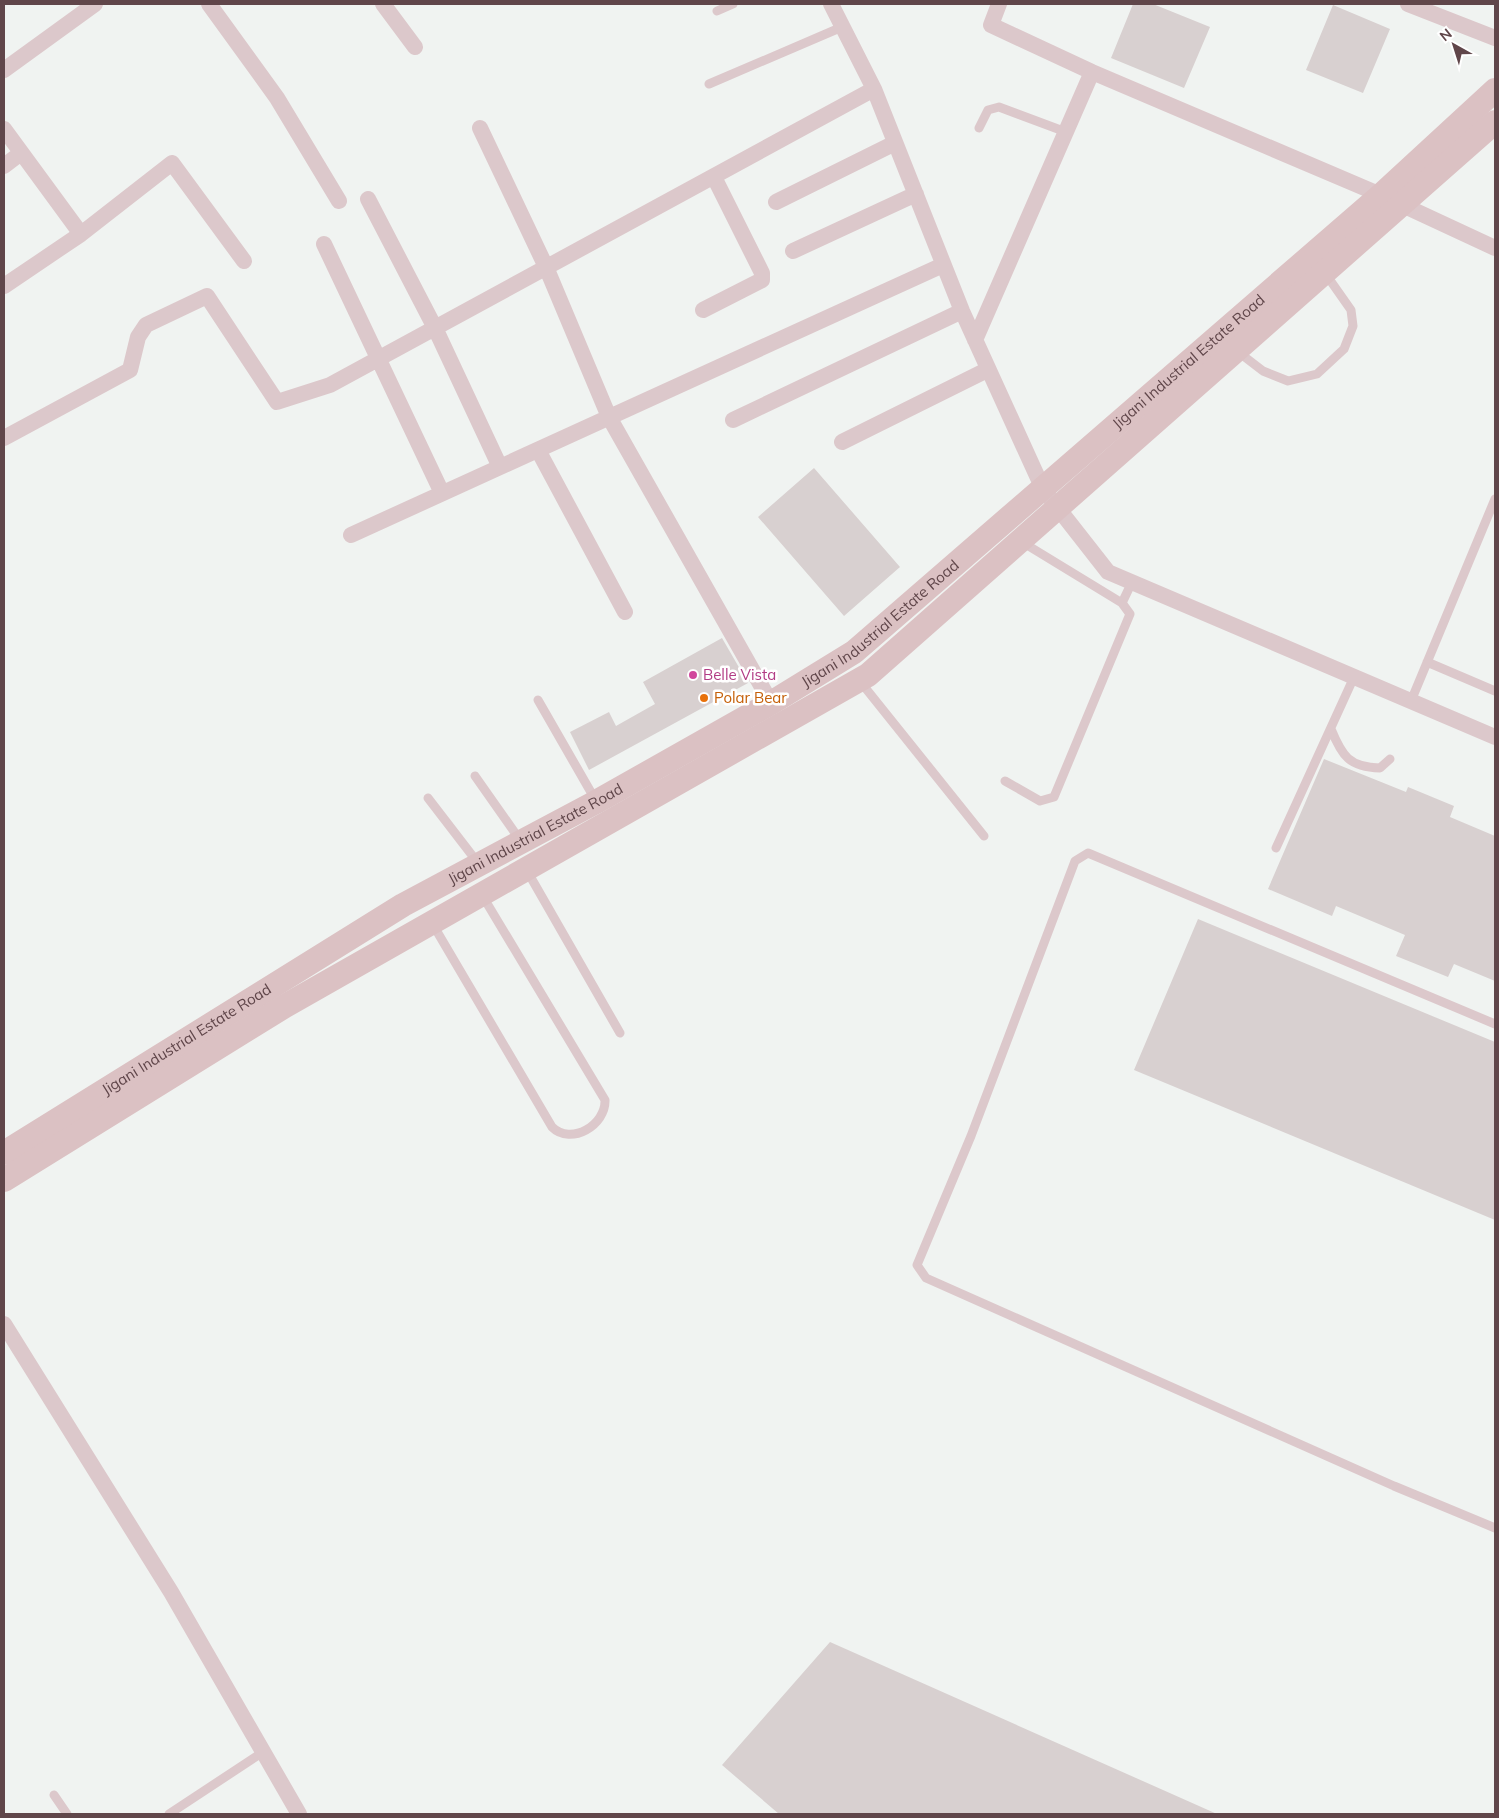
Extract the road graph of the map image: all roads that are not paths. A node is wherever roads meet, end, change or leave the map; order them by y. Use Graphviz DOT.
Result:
graph roads {
  1 [pos="95,4"];
  2 [pos="209,4"];
  3 [pos="383,4"];
  4 [pos="733,4"];
  5 [pos="831,4"];
  6 [pos="999,4"];
  7 [pos="1408,4"];
  8 [pos="716,11"];
  9 [pos="842,27"];
  10 [pos="1495,38"];
  11 [pos="415,47"];
  12 [pos="4,70"];
  13 [pos="1092,72"];
  14 [pos="709,84"];
  15 [pos="874,89"];
  16 [pos="1495,90"];
  17 [pos="1495,122"];
  18 [pos="480,128"];
  19 [pos="979,128"];
  20 [pos="4,129"];
  21 [pos="1066,132"];
  22 [pos="895,143"];
  23 [pos="21,152"];
  24 [pos="4,166"];
  25 [pos="714,176"];
  26 [pos="916,194"];
  27 [pos="1380,195"];
  28 [pos="368,199"];
  29 [pos="339,200"];
  30 [pos="776,202"];
  31 [pos="1402,206"];
  32 [pos="81,234"];
  33 [pos="324,244"];
  34 [pos="1495,248"];
  35 [pos="793,251"];
  36 [pos="244,261"];
  37 [pos="944,265"];
  38 [pos="546,267"];
  39 [pos="1325,273"];
  40 [pos="4,286"];
  41 [pos="703,310"];
  42 [pos="962,311"];
  43 [pos="435,328"];
  44 [pos="975,340"];
  45 [pos="1236,351"];
  46 [pos="378,358"];
  47 [pos="987,370"];
  48 [pos="609,417"];
  49 [pos="733,420"];
  50 [pos="4,438"];
  51 [pos="842,442"];
  52 [pos="538,450"];
  53 [pos="500,467"];
  54 [pos="1043,489"];
  55 [pos="442,493"];
  56 [pos="1495,499"];
  57 [pos="1057,508"];
  58 [pos="351,535"];
  59 [pos="1020,541"];
  60 [pos="1132,582"];
  61 [pos="1122,602"];
  62 [pos="625,612"];
  63 [pos="1427,662"];
  64 [pos="1354,677"];
  65 [pos="859,680"];
  66 [pos="1495,691"];
  67 [pos="538,700"];
  68 [pos="1411,701"];
  69 [pos="771,703"];
  70 [pos="1331,729"];
  71 [pos="1495,737"];
  72 [pos="1390,759"];
  73 [pos="475,776"];
  74 [pos="1005,782"];
  75 [pos="428,798"];
  76 [pos="596,802"];
  77 [pos="984,836"];
  78 [pos="521,843"];
  79 [pos="1276,848"];
  80 [pos="480,865"];
  81 [pos="526,869"];
  82 [pos="482,894"];
  83 [pos="431,922"];
  84 [pos="1495,1024"];
  85 [pos="620,1033"];
  86 [pos="4,1153"];
  87 [pos="4,1180"];
  88 [pos="4,1324"];
  89 [pos="1495,1528"];
  90 [pos="263,1752"];
  91 [pos="54,1795"];
  92 [pos="67,1814"];
  93 [pos="169,1814"];
  94 [pos="299,1814"];
  1 -- 12 [label="street"];
  2 -- 29 [label="street"];
  3 -- 11 [label="street"];
  4 -- 8 [label="lane"];
  5 -- 9 [label="street"];
  6 -- 13 [label="street"];
  7 -- 10 [label="street"];
  9 -- 14 [label="lane"];
  9 -- 15 [label="street"];
  13 -- 21 [label="street"];
  13 -- 27 [label="street"];
  15 -- 22 [label="street"];
  15 -- 25 [label="street"];
  16 -- 27 [label="main road, Jigani Industrial Estate Road"];
  17 -- 31 [label="main road, Jigani Industrial Estate Road"];
  18 -- 38 [label="street"];
  19 -- 21 [label="lane"];
  20 -- 23 [label="street"];
  21 -- 44 [label="street"];
  22 -- 26 [label="street"];
  22 -- 30 [label="street"];
  23 -- 24 [label="street"];
  23 -- 32 [label="street"];
  25 -- 38 [label="street"];
  25 -- 41 [label="street"];
  26 -- 35 [label="street"];
  26 -- 37 [label="street"];
  27 -- 31 [label="street"];
  27 -- 54 [label="main road, Jigani Industrial Estate Road"];
  28 -- 43 [label="street"];
  31 -- 34 [label="street"];
  31 -- 39 [label="main road, Jigani Industrial Estate Road"];
  32 -- 36 [label="street"];
  32 -- 40 [label="street"];
  33 -- 46 [label="street"];
  37 -- 42 [label="street"];
  37 -- 48 [label="street"];
  38 -- 43 [label="street"];
  38 -- 48 [label="street"];
  39 -- 45 [label="main road, Jigani Industrial Estate Road"];
  39 -- 45 [label="lane"];
  42 -- 44 [label="street"];
  42 -- 49 [label="street"];
  43 -- 46 [label="street"];
  43 -- 53 [label="street"];
  44 -- 47 [label="street"];
  45 -- 57 [label="main road, Jigani Industrial Estate Road"];
  46 -- 50 [label="street"];
  46 -- 55 [label="street"];
  47 -- 51 [label="street"];
  47 -- 54 [label="street"];
  48 -- 52 [label="street"];
  48 -- 69 [label="street"];
  52 -- 53 [label="street"];
  52 -- 62 [label="street"];
  53 -- 55 [label="street"];
  54 -- 57 [label="street"];
  54 -- 69 [label="main road, Jigani Industrial Estate Road"];
  55 -- 58 [label="street"];
  56 -- 63 [label="lane"];
  57 -- 59 [label="main road, Jigani Industrial Estate Road"];
  57 -- 60 [label="street"];
  59 -- 61 [label="lane"];
  59 -- 65 [label="main road, Jigani Industrial Estate Road"];
  60 -- 61 [label="lane"];
  60 -- 64 [label="street"];
  61 -- 74 [label="lane"];
  63 -- 66 [label="lane"];
  63 -- 68 [label="lane"];
  64 -- 68 [label="street"];
  64 -- 70 [label="lane"];
  65 -- 77 [label="lane"];
  65 -- 81 [label="main road, Jigani Industrial Estate Road"];
  67 -- 76 [label="lane"];
  68 -- 71 [label="street"];
  69 -- 76 [label="main road, Jigani Industrial Estate Road"];
  70 -- 72 [label="lane"];
  70 -- 79 [label="lane"];
  73 -- 78 [label="lane"];
  75 -- 80 [label="lane"];
  76 -- 78 [label="main road, Jigani Industrial Estate Road"];
  78 -- 80 [label="main road, Jigani Industrial Estate Road"];
  80 -- 86 [label="main road, Jigani Industrial Estate Road"];
  81 -- 82 [label="main road, Jigani Industrial Estate Road"];
  81 -- 85 [label="lane"];
  82 -- 83 [label="main road, Jigani Industrial Estate Road"];
  82 -- 83 [label="lane"];
  83 -- 87 [label="main road, Jigani Industrial Estate Road"];
  84 -- 89 [label="lane"];
  88 -- 90 [label="street"];
  90 -- 93 [label="lane"];
  90 -- 94 [label="street"];
  91 -- 92 [label="lane"];
}
